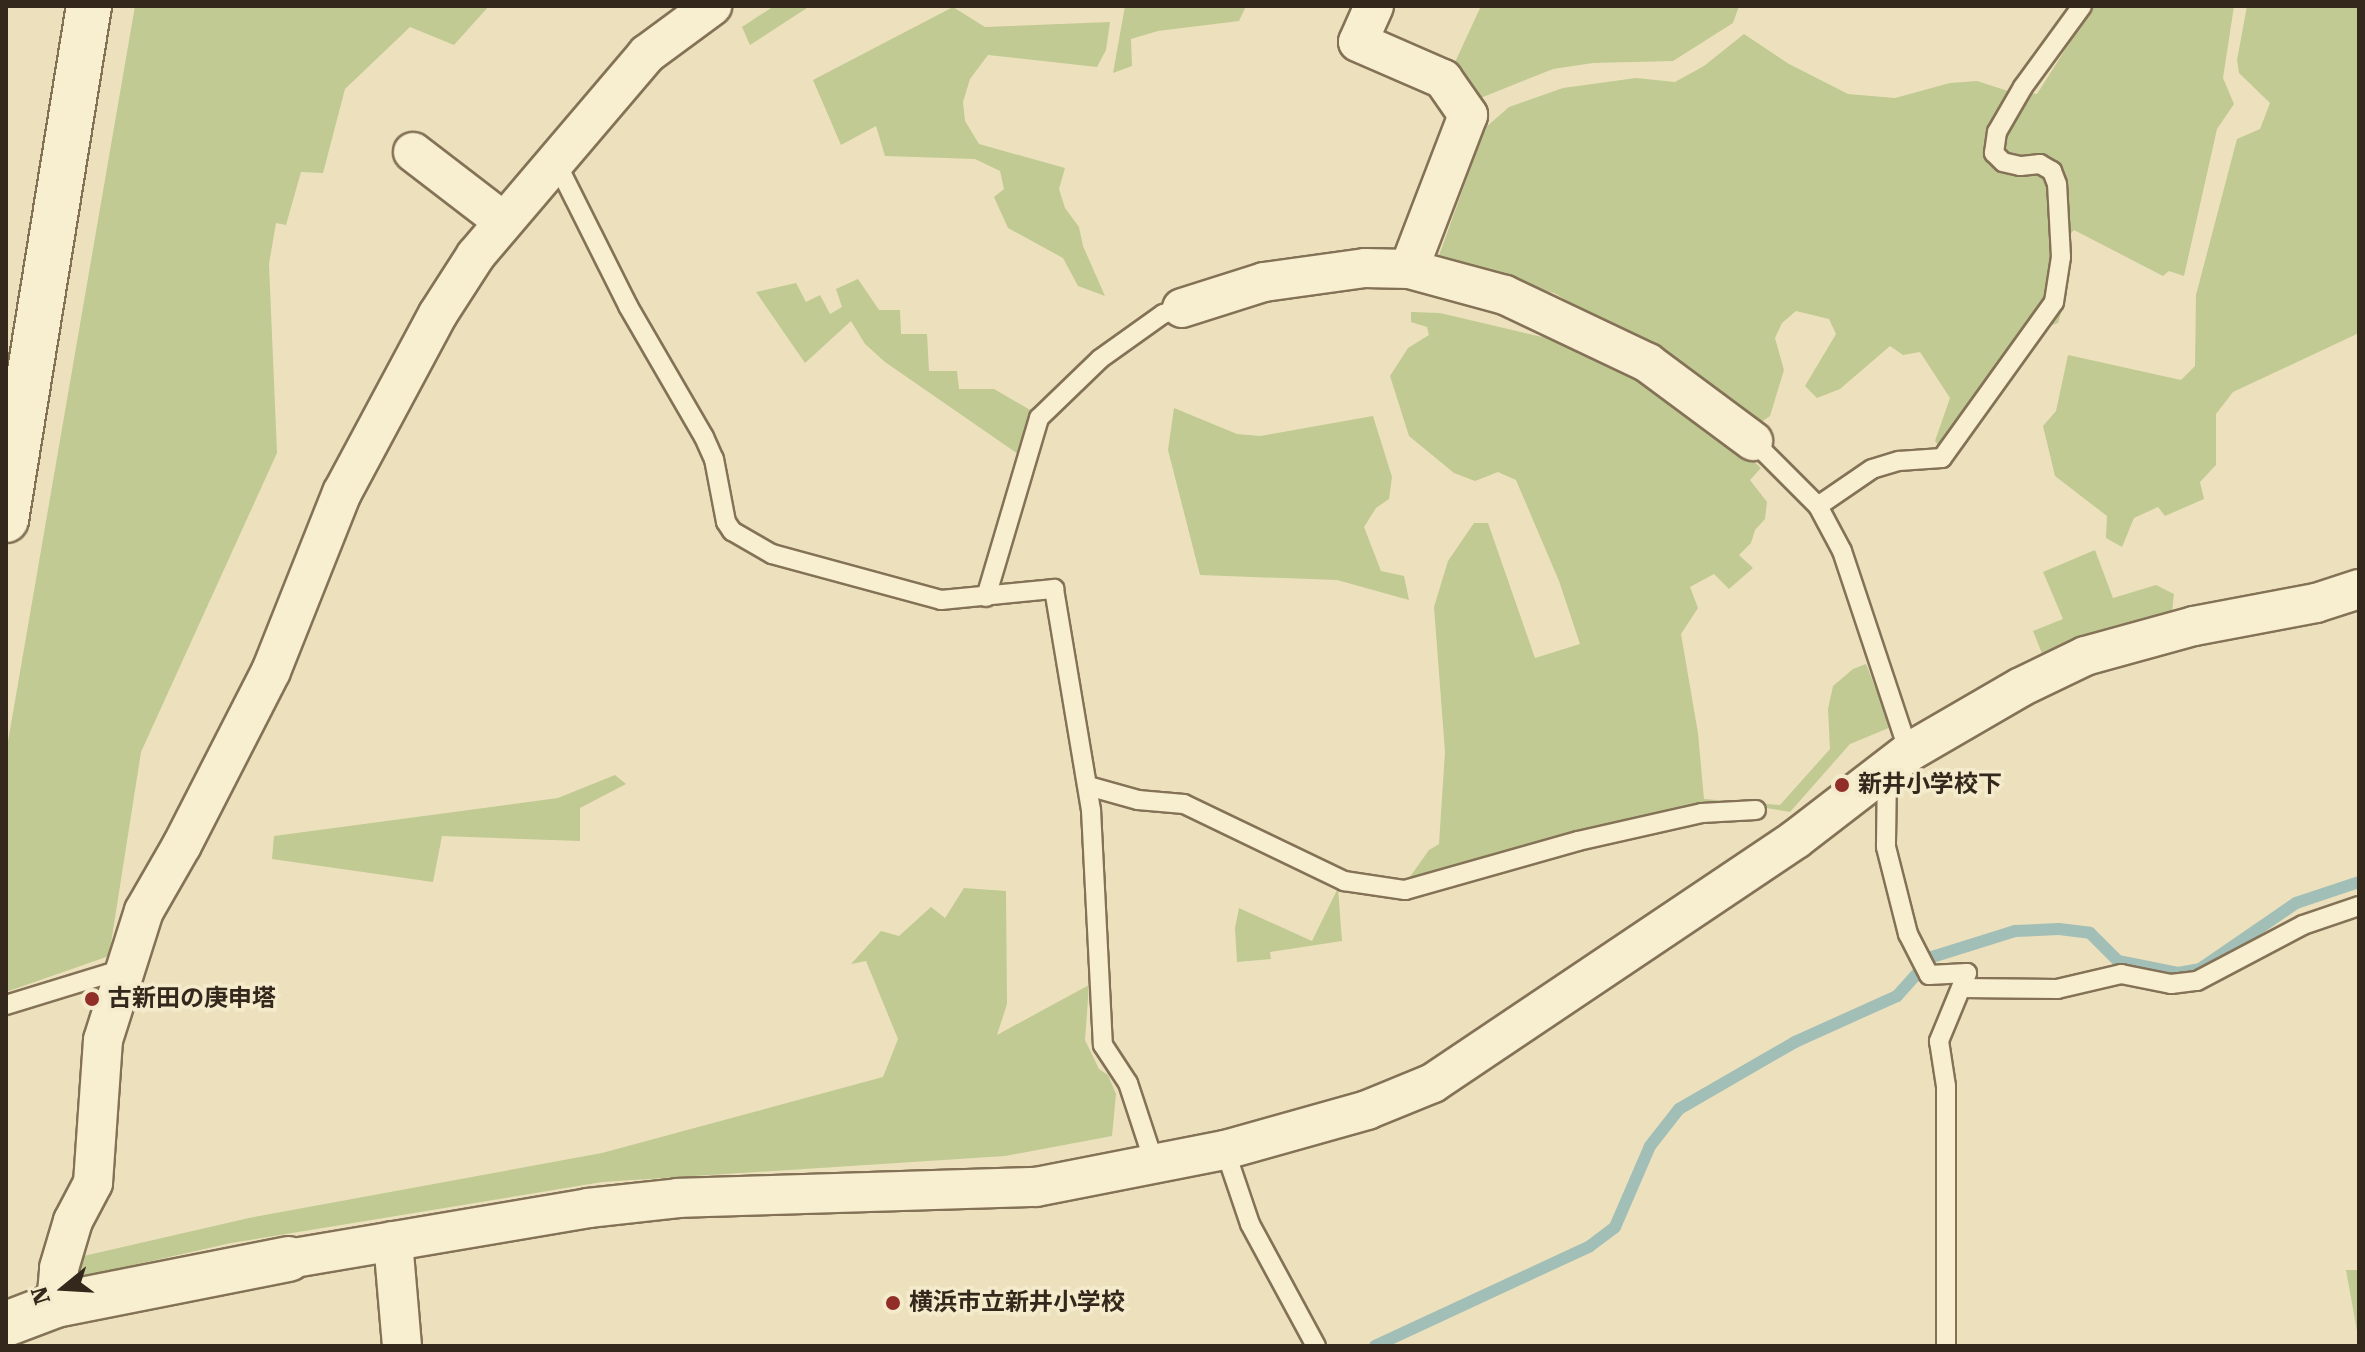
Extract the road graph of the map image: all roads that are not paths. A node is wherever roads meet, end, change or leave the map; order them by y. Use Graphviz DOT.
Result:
graph roads {
  1 [pos="89,6"];
  2 [pos="712,6"];
  3 [pos="1374,6"];
  4 [pos="2082,6"];
  5 [pos="413,152"];
  6 [pos="555,160"];
  7 [pos="503,221"];
  8 [pos="1409,269"];
  9 [pos="1182,308"];
  10 [pos="1753,441"];
  11 [pos="1818,506"];
  12 [pos="6,520"];
  13 [pos="2359,589"];
  14 [pos="986,597"];
  15 [pos="1898,762"];
  16 [pos="1088,786"];
  17 [pos="1756,810"];
  18 [pos="2359,906"];
  19 [pos="126,968"];
  20 [pos="1962,988"];
  21 [pos="6,1005"];
  22 [pos="1225,1150"];
  23 [pos="1155,1165"];
  24 [pos="393,1241"];
  25 [pos="288,1259"];
  26 [pos="56,1305"];
  27 [pos="6,1324"];
  28 [pos="402,1346"];
  29 [pos="1316,1346"];
  30 [pos="1946,1346"];
  1 -- 12 [label="street"];
  2 -- 6 [label="street"];
  3 -- 8 [label="street"];
  4 -- 11 [label="lane"];
  5 -- 7 [label="street"];
  6 -- 7 [label="street"];
  6 -- 14 [label="lane"];
  7 -- 19 [label="street"];
  8 -- 9 [label="street"];
  8 -- 10 [label="street"];
  9 -- 14 [label="lane"];
  10 -- 11 [label="lane"];
  11 -- 15 [label="lane"];
  13 -- 15 [label="street"];
  14 -- 16 [label="lane"];
  15 -- 20 [label="lane"];
  15 -- 22 [label="street"];
  16 -- 17 [label="lane"];
  16 -- 23 [label="lane"];
  18 -- 20 [label="lane"];
  19 -- 21 [label="lane"];
  19 -- 26 [label="street"];
  20 -- 30 [label="lane"];
  22 -- 23 [label="street"];
  22 -- 29 [label="lane"];
  23 -- 24 [label="street"];
  24 -- 25 [label="street"];
  24 -- 28 [label="street"];
  25 -- 26 [label="street"];
  26 -- 27 [label="street"];
}
